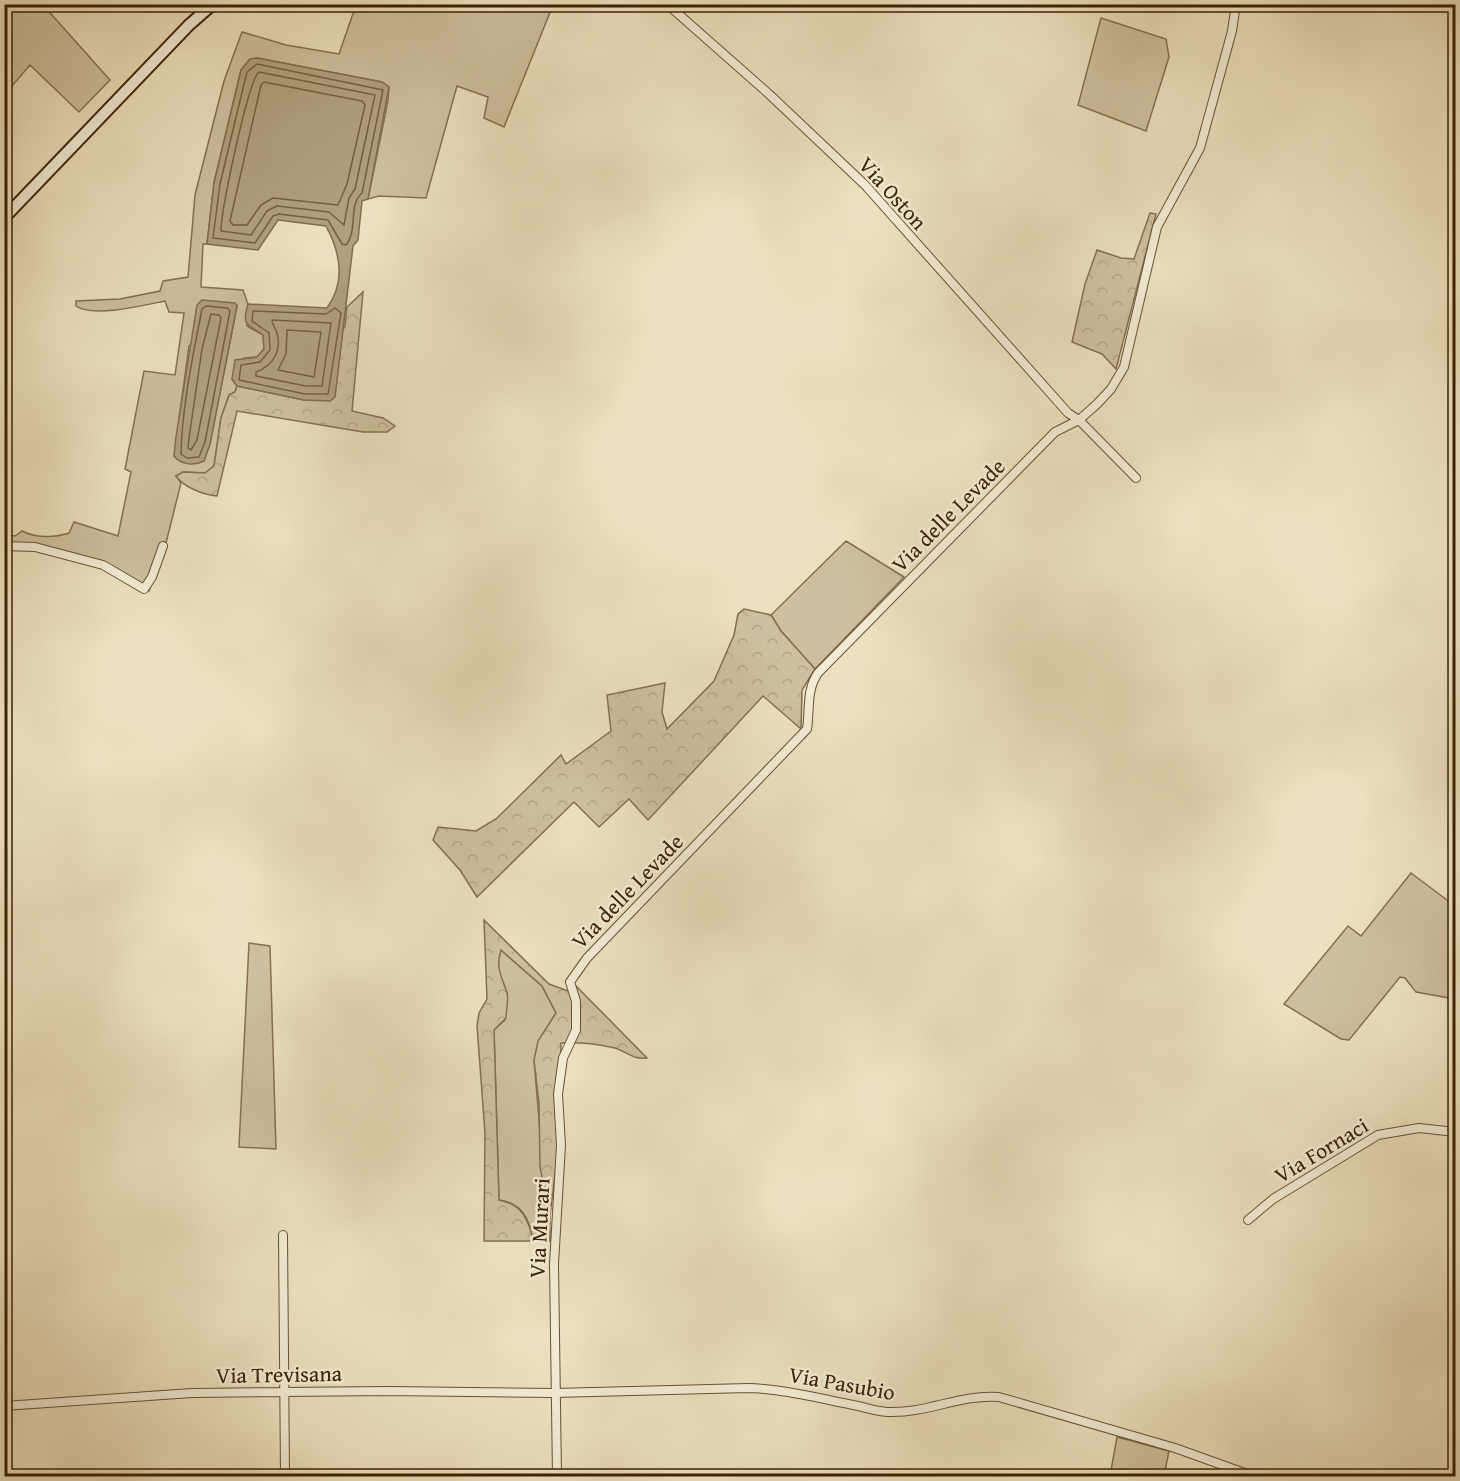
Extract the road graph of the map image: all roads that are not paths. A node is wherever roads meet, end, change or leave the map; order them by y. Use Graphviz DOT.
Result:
graph roads {
  1 [pos="213,4"];
  2 [pos="667,4"];
  3 [pos="1236,4"];
  4 [pos="4,218"];
  5 [pos="1079,420"];
  6 [pos="1136,478"];
  7 [pos="4,546"];
  8 [pos="163,546"];
  9 [pos="571,986"];
  10 [pos="1455,1132"];
  11 [pos="1248,1220"];
  12 [pos="283,1235"];
  13 [pos="286,1391"];
  14 [pos="555,1394"];
  15 [pos="4,1406"];
  16 [pos="285,1475"];
  17 [pos="244,1476"];
  18 [pos="558,1476"];
  19 [pos="1253,1476"];
  1 -- 4 [label="main road"];
  2 -- 5 [label="street, Via Oston"];
  3 -- 5 [label="street, Via delle Levade"];
  5 -- 6 [label="street"];
  5 -- 9 [label="street, Via delle Levade"];
  7 -- 8 [label="street"];
  9 -- 14 [label="street, Via Murari"];
  10 -- 11 [label="street, Via Fornaci"];
  12 -- 13 [label="street"];
  13 -- 14 [label="street, Via Trevisana"];
  13 -- 15 [label="street, Via Trevisana"];
  13 -- 16 [label="street"];
  14 -- 18 [label="street, Via Murari"];
  14 -- 19 [label="street, Via Pasubio"];
  16 -- 17 [label="street"];
}
